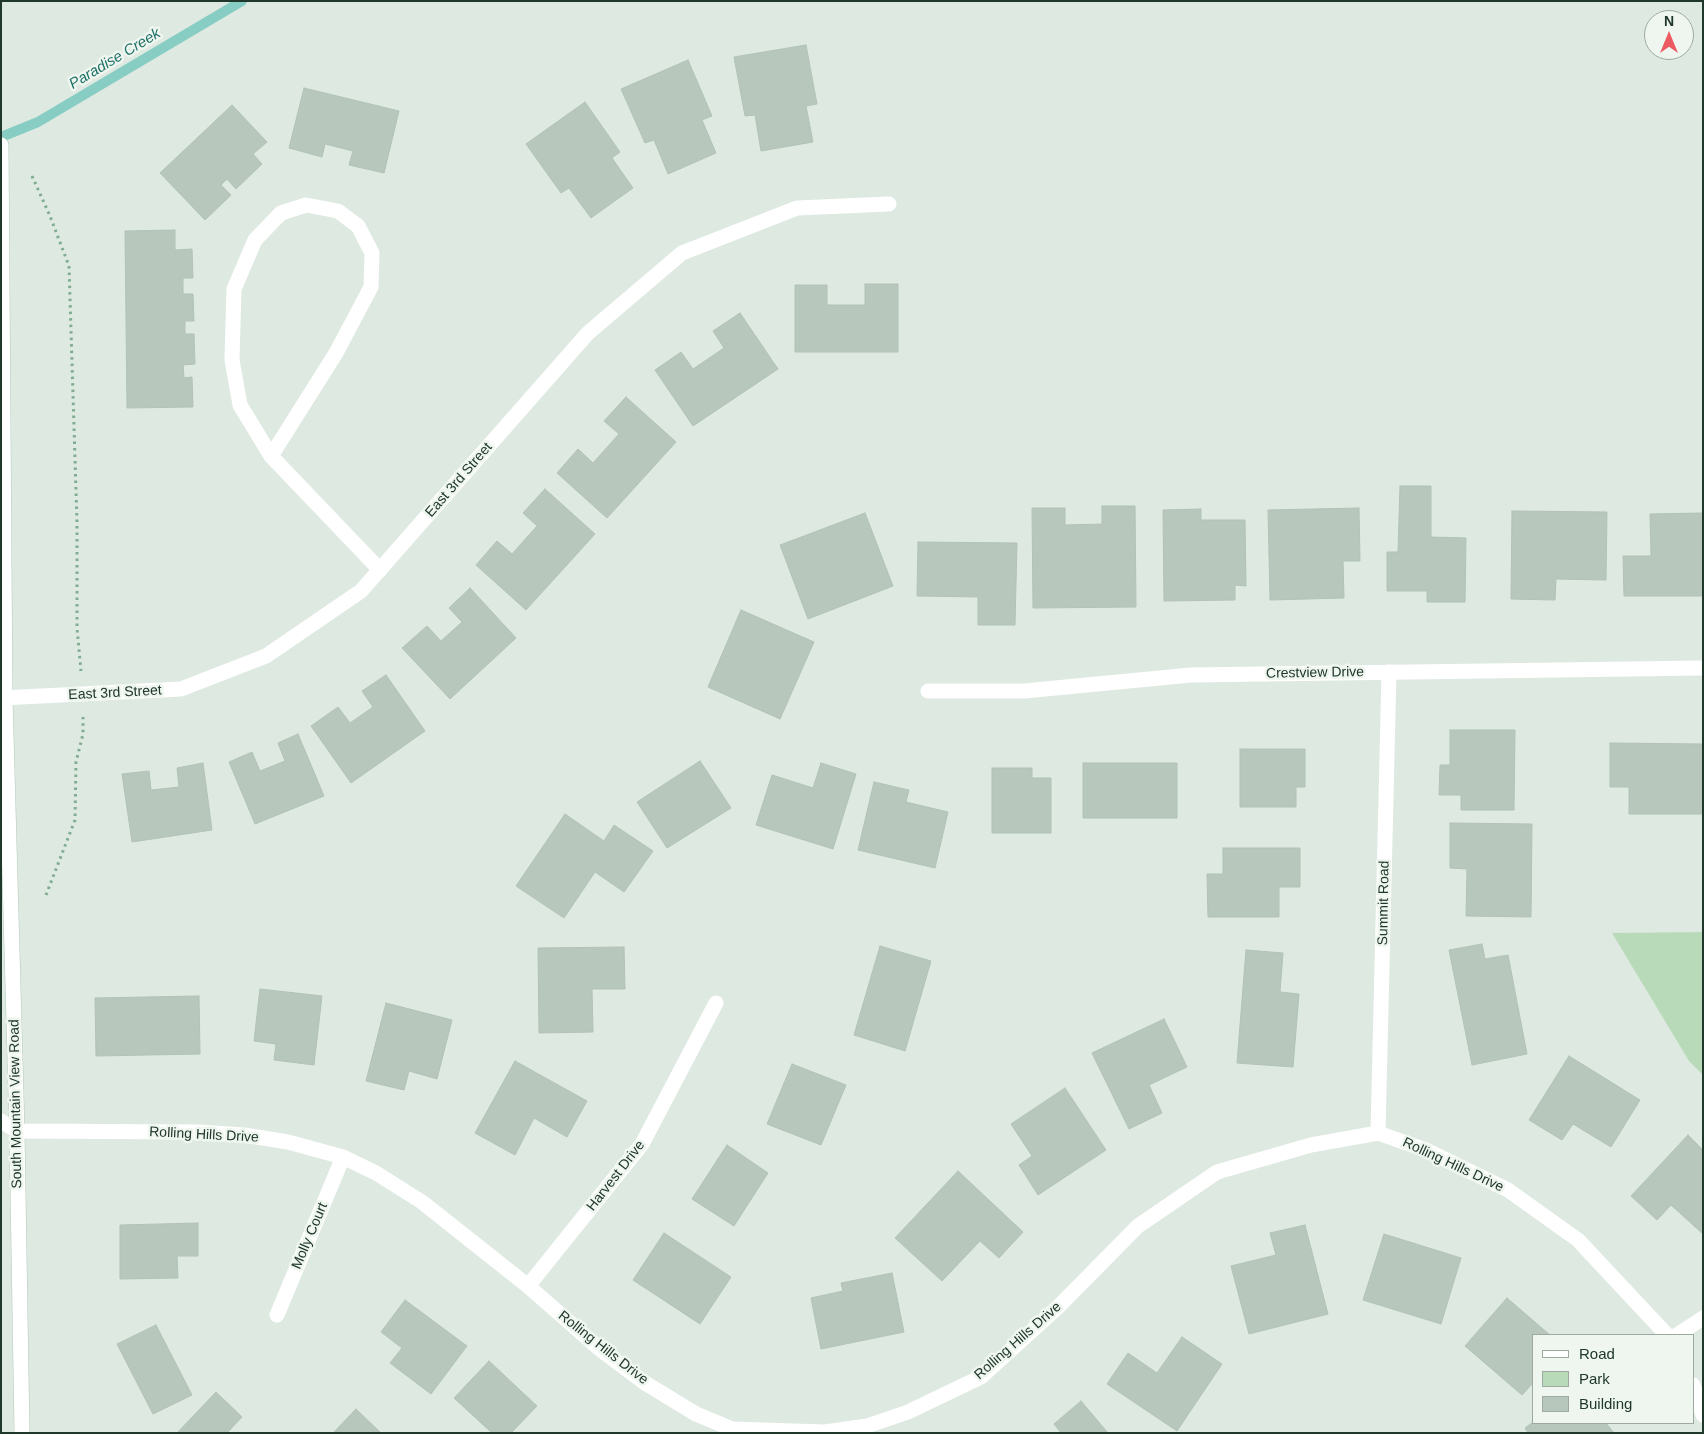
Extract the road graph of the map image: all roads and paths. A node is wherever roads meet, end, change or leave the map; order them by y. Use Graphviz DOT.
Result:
graph roads {
  1 [pos="1,145"];
  2 [pos="2,170"];
  3 [pos="32,176"];
  4 [pos="888,204"];
  5 [pos="271,456"];
  6 [pos="380,570"];
  7 [pos="1703,668"];
  8 [pos="1390,672"];
  9 [pos="928,692"];
  10 [pos="83,695"];
  11 [pos="3,698"];
  12 [pos="46,895"];
  13 [pos="716,1003"];
  14 [pos="1,1121"];
  15 [pos="17,1131"];
  16 [pos="1378,1133"];
  17 [pos="343,1157"];
  18 [pos="528,1286"];
  19 [pos="277,1315"];
  20 [pos="1703,1318"];
  21 [pos="1665,1334"];
  22 [pos="1679,1334"];
  23 [pos="1694,1388"];
  24 [pos="1703,1415"];
  25 [pos="732,1431"];
  26 [pos="22,1433"];
  1 -- 2 [label="street, South Mountain View Road"];
  2 -- 11 [label="street, South Mountain View Road"];
  3 -- 10 [label="path"];
  4 -- 6 [label="street, East 3rd Street"];
  5 -- 5 [label="street"];
  5 -- 6 [label="street"];
  6 -- 10 [label="street, East 3rd Street"];
  7 -- 8 [label="street, Crestview Drive"];
  8 -- 9 [label="street, Crestview Drive"];
  8 -- 16 [label="street, Summit Road"];
  10 -- 11 [label="street, East 3rd Street"];
  10 -- 12 [label="path"];
  11 -- 15 [label="street, South Mountain View Road"];
  13 -- 18 [label="street, Harvest Drive"];
  14 -- 15 [label="street"];
  15 -- 17 [label="street, Rolling Hills Drive"];
  15 -- 26 [label="street, South Mountain View Road"];
  16 -- 21 [label="street, Rolling Hills Drive"];
  16 -- 25 [label="street, Rolling Hills Drive"];
  17 -- 18 [label="street, Rolling Hills Drive"];
  17 -- 19 [label="street, Molly Court"];
  18 -- 25 [label="street, Rolling Hills Drive"];
  20 -- 22 [label="street"];
  23 -- 24 [label="street"];
}
